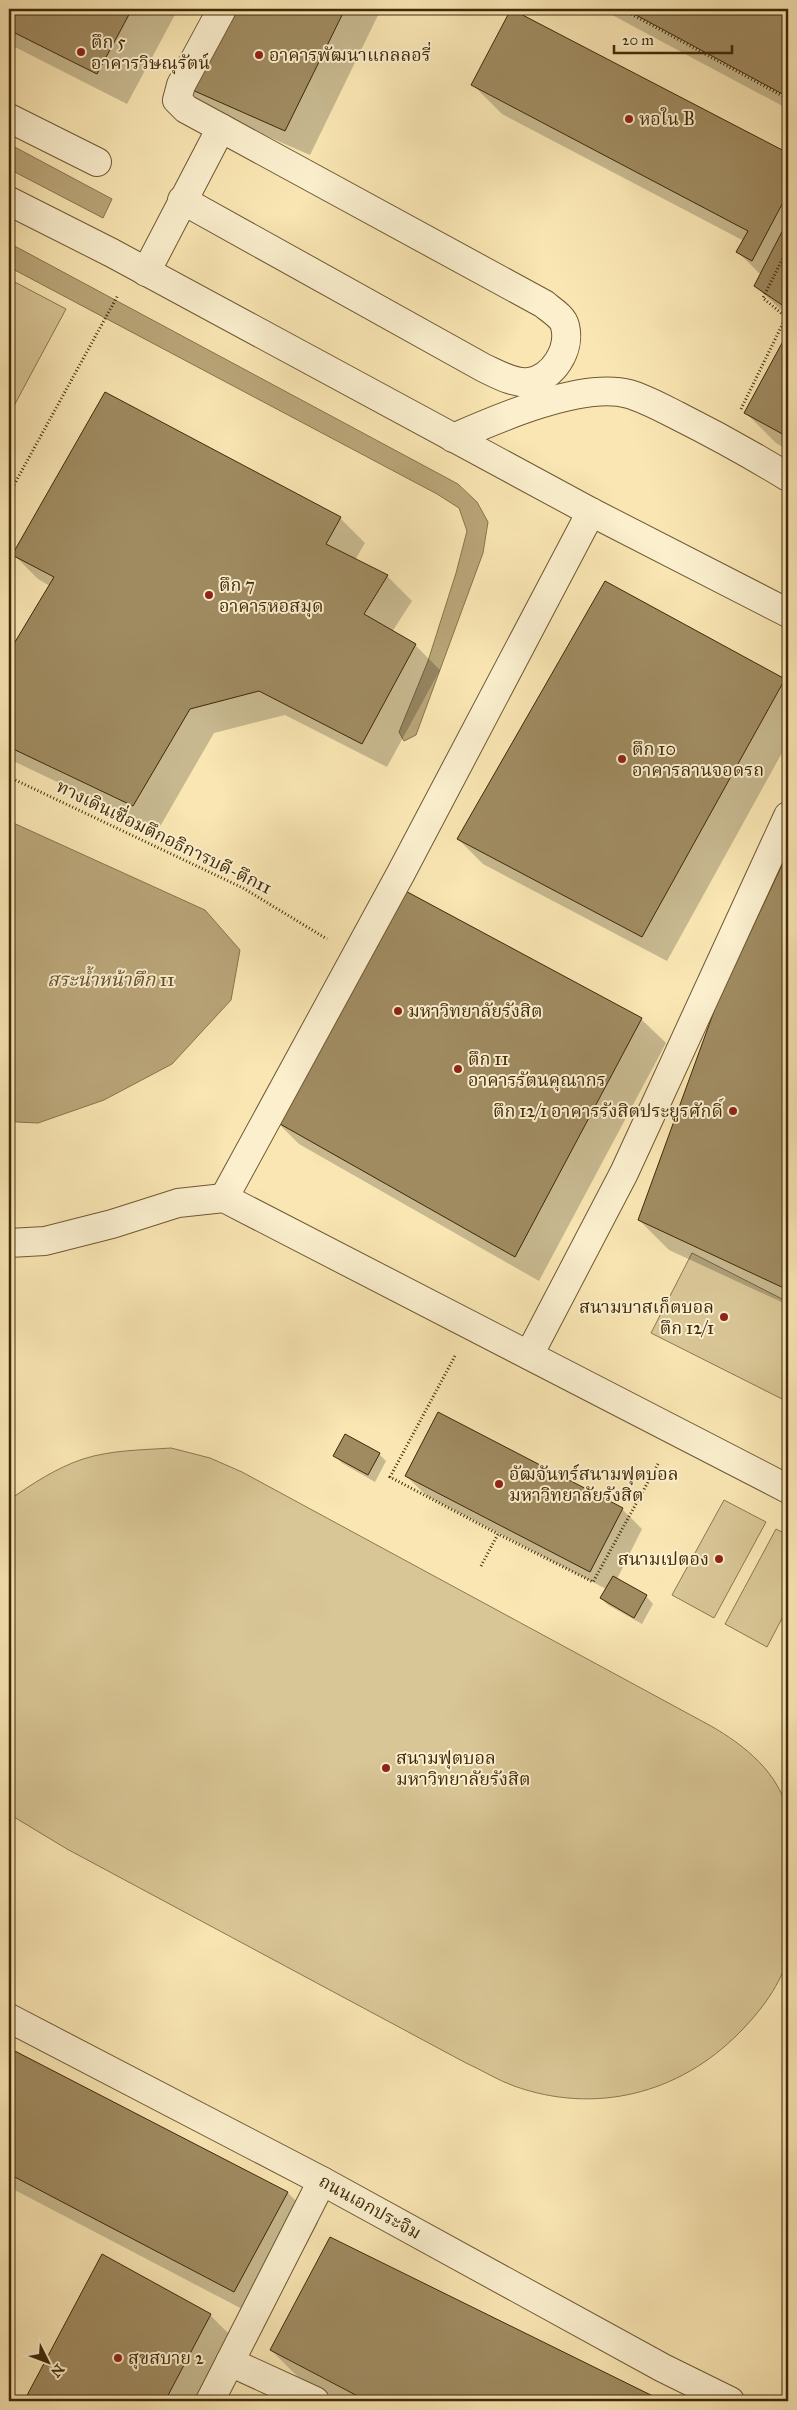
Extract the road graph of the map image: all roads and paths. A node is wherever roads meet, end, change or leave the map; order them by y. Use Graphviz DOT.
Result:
graph roads {
  1 [pos="222,9"];
  2 [pos="622,9"];
  3 [pos="788,99"];
  4 [pos="9,118"];
  5 [pos="221,128"];
  6 [pos="97,162"];
  7 [pos="182,200"];
  8 [pos="9,201"];
  9 [pos="788,248"];
  10 [pos="146,272"];
  11 [pos="117,296"];
  12 [pos="787,318"];
  13 [pos="453,438"];
  14 [pos="725,439"];
  15 [pos="788,477"];
  16 [pos="9,494"];
  17 [pos="591,512"];
  18 [pos="788,613"];
  19 [pos="9,777"];
  20 [pos="788,816"];
  21 [pos="356,956"];
  22 [pos="224,1198"];
  23 [pos="9,1243"];
  24 [pos="456,1354"];
  25 [pos="528,1355"];
  26 [pos="660,1461"];
  27 [pos="788,1489"];
  28 [pos="498,1534"];
  29 [pos="481,1566"];
  30 [pos="9,2018"];
  31 [pos="322,2181"];
  32 [pos="230,2362"];
  33 [pos="210,2401"];
  34 [pos="315,2401"];
  35 [pos="730,2401"];
  1 -- 5 [label="street"];
  2 -- 3 [label="path"];
  4 -- 6 [label="street"];
  5 -- 7 [label="street"];
  5 -- 7 [label="street"];
  7 -- 10 [label="street"];
  8 -- 10 [label="street"];
  9 -- 12 [label="path"];
  10 -- 13 [label="street"];
  11 -- 16 [label="path"];
  12 -- 14 [label="path"];
  13 -- 14 [label="street"];
  13 -- 17 [label="street"];
  14 -- 15 [label="street"];
  17 -- 18 [label="street"];
  17 -- 21 [label="street"];
  19 -- 21 [label="path, ทางเดินเชื่อมตึกอธิการบดี-ตึก11"];
  20 -- 25 [label="street"];
  21 -- 22 [label="street"];
  22 -- 23 [label="street"];
  22 -- 25 [label="street"];
  24 -- 28 [label="path"];
  25 -- 27 [label="street"];
  26 -- 28 [label="path"];
  28 -- 29 [label="path"];
  30 -- 31 [label="street, ถนนเอกประจิม"];
  31 -- 32 [label="street"];
  31 -- 35 [label="street, ถนนเอกประจิม"];
  32 -- 33 [label="street"];
  32 -- 34 [label="street"];
}
